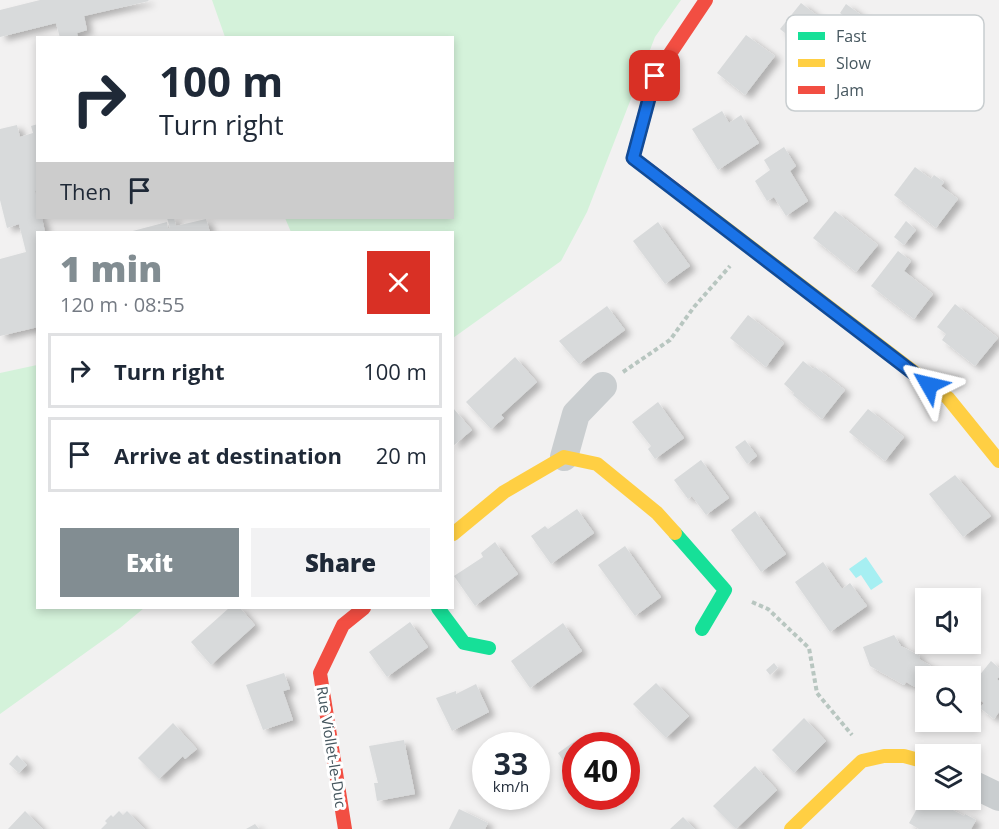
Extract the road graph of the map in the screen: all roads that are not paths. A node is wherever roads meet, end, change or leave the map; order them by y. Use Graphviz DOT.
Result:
graph roads {
  1 [pos="706,0"];
  2 [pos="603,386"];
  3 [pos="564,457"];
  4 [pos="999,461"];
  5 [pos="454,533"];
  6 [pos="363,609"];
  7 [pos="439,609"];
  8 [pos="702,629"];
  9 [pos="489,648"];
  10 [pos="915,759"];
  11 [pos="981,788"];
  12 [pos="999,797"];
  13 [pos="345,829"];
  14 [pos="791,829"];
  1 -- 4 [label="street"];
  2 -- 3 [label="street"];
  3 -- 5 [label="street"];
  3 -- 8 [label="street"];
  6 -- 13 [label="street, Rue Viollet-le-Duc"];
  7 -- 9 [label="street"];
  10 -- 14 [label="street"];
  11 -- 12 [label="street"];
}
